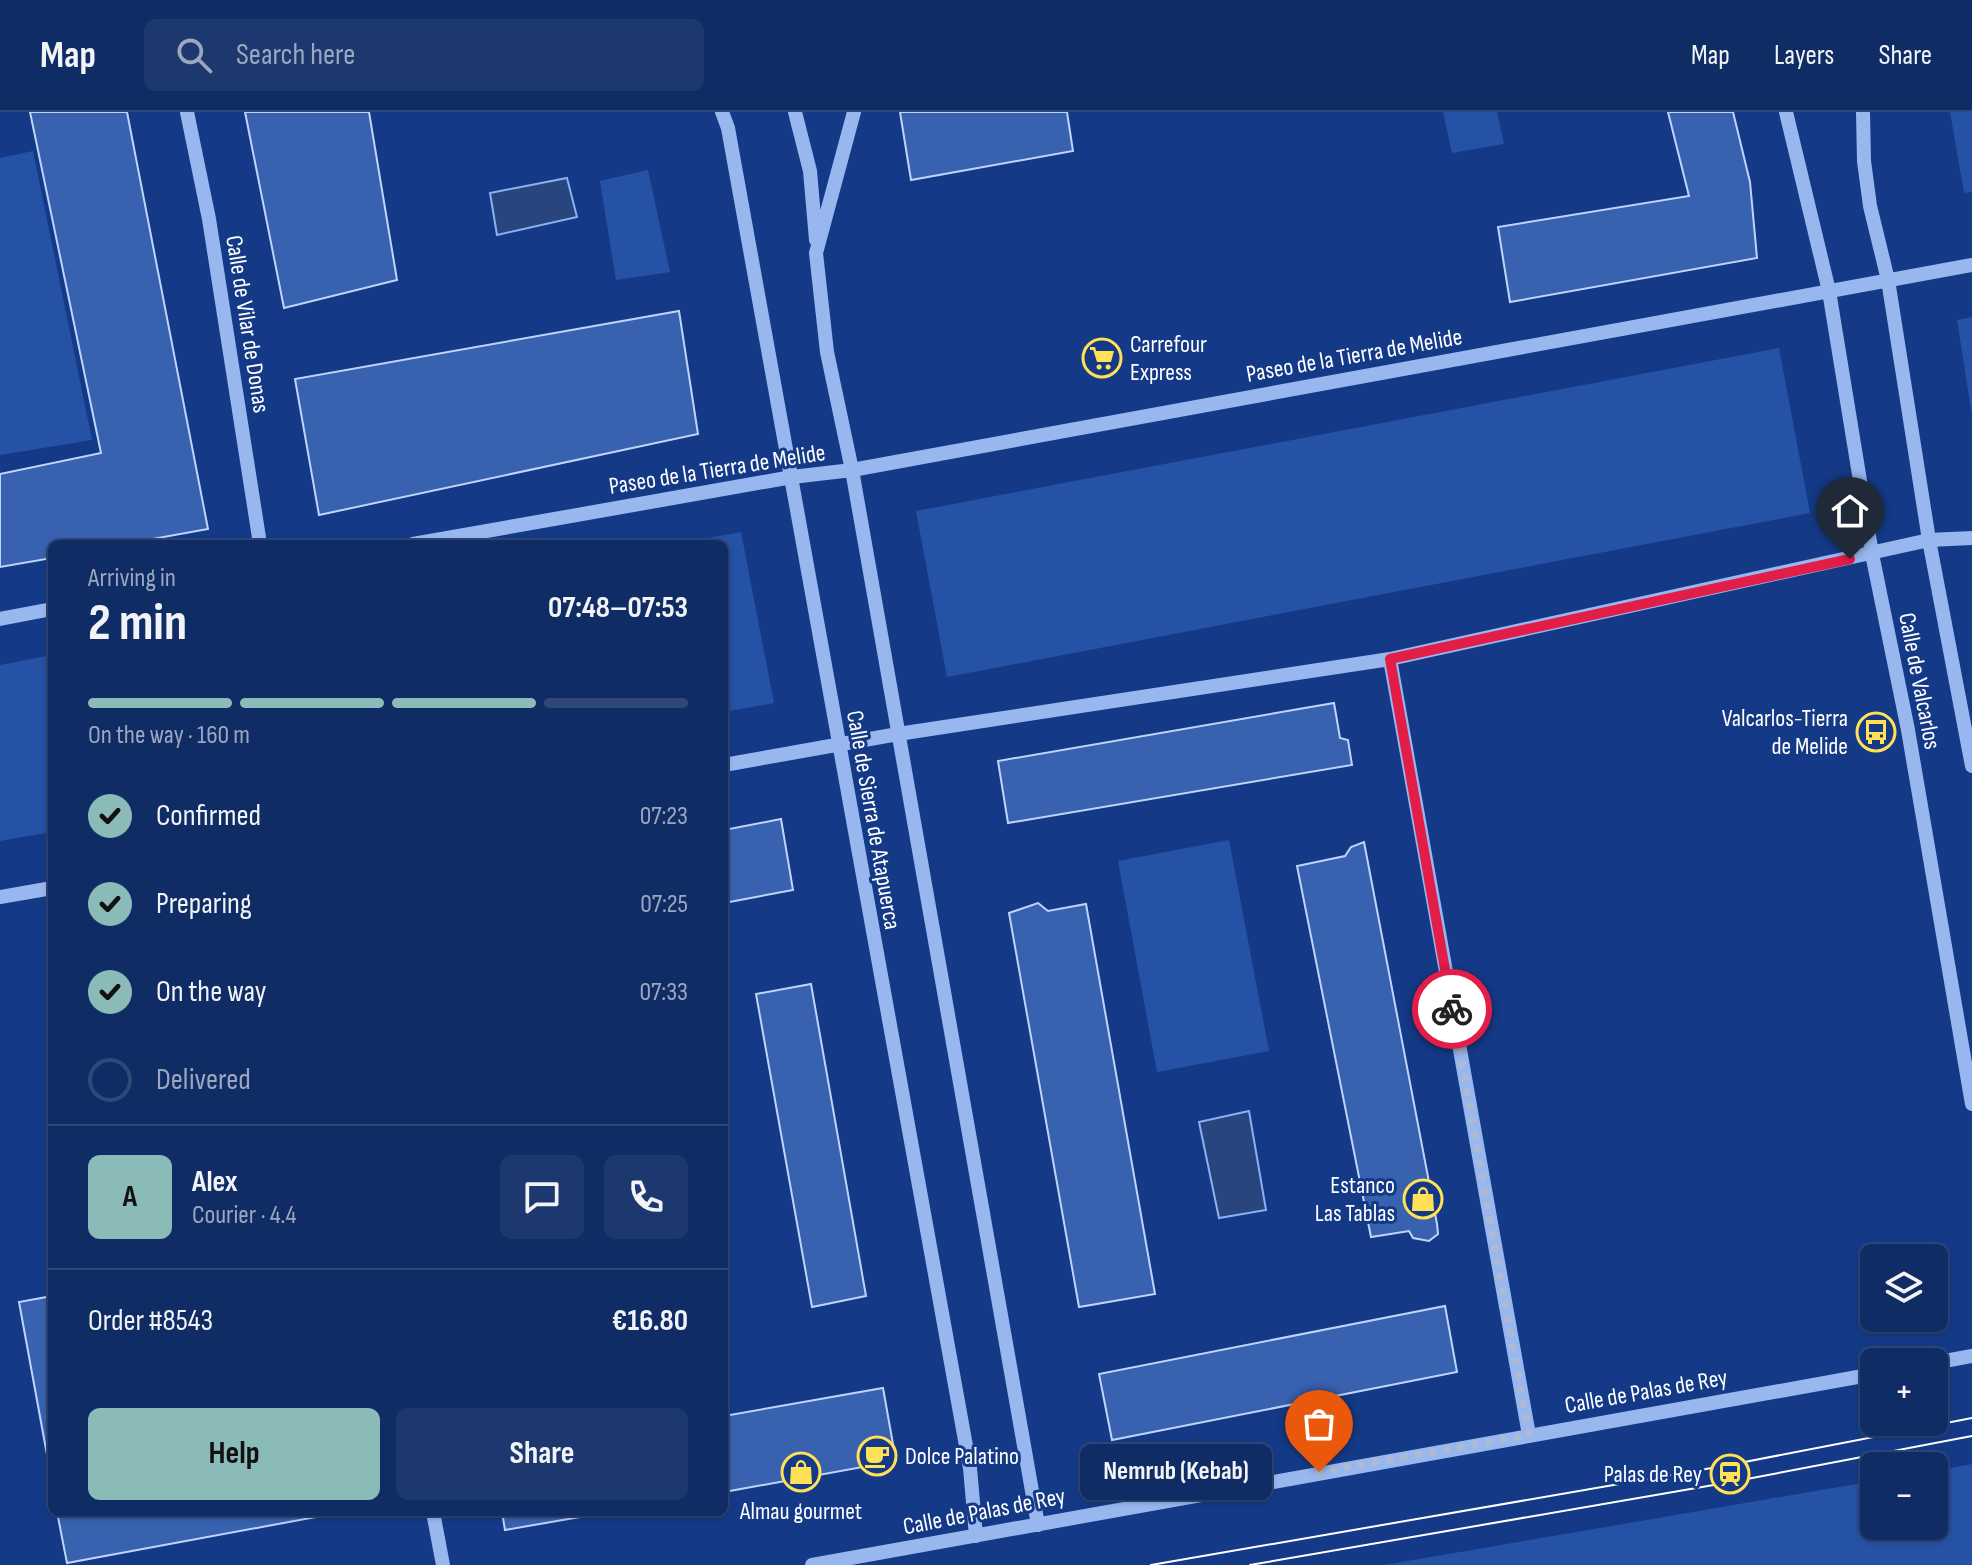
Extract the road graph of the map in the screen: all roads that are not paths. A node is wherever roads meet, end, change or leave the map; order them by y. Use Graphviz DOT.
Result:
graph roads {
  1 [pos="187,112"];
  2 [pos="722,112"];
  3 [pos="795,112"];
  4 [pos="854,112"];
  5 [pos="1786,112"];
  6 [pos="1863,112"];
  7 [pos="816,253"];
  8 [pos="1972,265"];
  9 [pos="1888,280"];
  10 [pos="1829,291"];
  11 [pos="852,470"];
  12 [pos="792,477"];
  13 [pos="1972,538"];
  14 [pos="259,540"];
  15 [pos="436,540"];
  16 [pos="1929,540"];
  17 [pos="1872,554"];
  18 [pos="48,610"];
  19 [pos="0,619"];
  20 [pos="1390,659"];
  21 [pos="898,734"];
  22 [pos="837,744"];
  23 [pos="728,764"];
  24 [pos="1972,766"];
  25 [pos="48,889"];
  26 [pos="0,897"];
  27 [pos="1969,1074"];
  28 [pos="1972,1104"];
  29 [pos="1972,1356"];
  30 [pos="1948,1360"];
  31 [pos="1860,1376"];
  32 [pos="1529,1435"];
  33 [pos="434,1516"];
  34 [pos="1038,1525"];
  35 [pos="976,1536"];
  36 [pos="443,1565"];
  37 [pos="812,1565"];
  1 -- 14 [label="street, Calle de Vilar de Donas"];
  2 -- 12 [label="street, Calle de Sierra de Atapuerca"];
  3 -- 7 [label="street, Calle de Sierra de Atapuerca"];
  4 -- 7 [label="street, Calle de Sierra de Atapuerca"];
  5 -- 10 [label="street, Calle de Valcarlos"];
  6 -- 9 [label="street, Calle de Valcarlos"];
  7 -- 11 [label="street, Calle de Sierra de Atapuerca"];
  8 -- 9 [label="street, Paseo de la Tierra de Melide"];
  9 -- 10 [label="street, Paseo de la Tierra de Melide"];
  9 -- 16 [label="street, Calle de Valcarlos"];
  10 -- 11 [label="street, Paseo de la Tierra de Melide"];
  10 -- 17 [label="street, Calle de Valcarlos"];
  11 -- 12 [label="street, Paseo de la Tierra de Melide"];
  11 -- 21 [label="street, Calle de Sierra de Atapuerca"];
  12 -- 15 [label="street, Paseo de la Tierra de Melide"];
  12 -- 22 [label="street, Calle de Sierra de Atapuerca"];
  13 -- 16 [label="street"];
  16 -- 17 [label="street"];
  16 -- 24 [label="street, Calle de Valcarlos"];
  17 -- 20 [label="street"];
  17 -- 27 [label="street, Calle de Valcarlos"];
  18 -- 19 [label="street"];
  20 -- 21 [label="street"];
  20 -- 32 [label="street"];
  21 -- 22 [label="street"];
  21 -- 34 [label="street, Calle de Sierra de Atapuerca"];
  22 -- 23 [label="street"];
  22 -- 35 [label="street, Calle de Sierra de Atapuerca"];
  25 -- 26 [label="street"];
  27 -- 28 [label="street, Calle de Valcarlos"];
  29 -- 30 [label="street"];
  31 -- 32 [label="street, Calle de Palas de Rey"];
  32 -- 34 [label="street, Calle de Palas de Rey"];
  33 -- 36 [label="street"];
  34 -- 35 [label="street, Calle de Palas de Rey"];
  35 -- 37 [label="street, Calle de Palas de Rey"];
}
